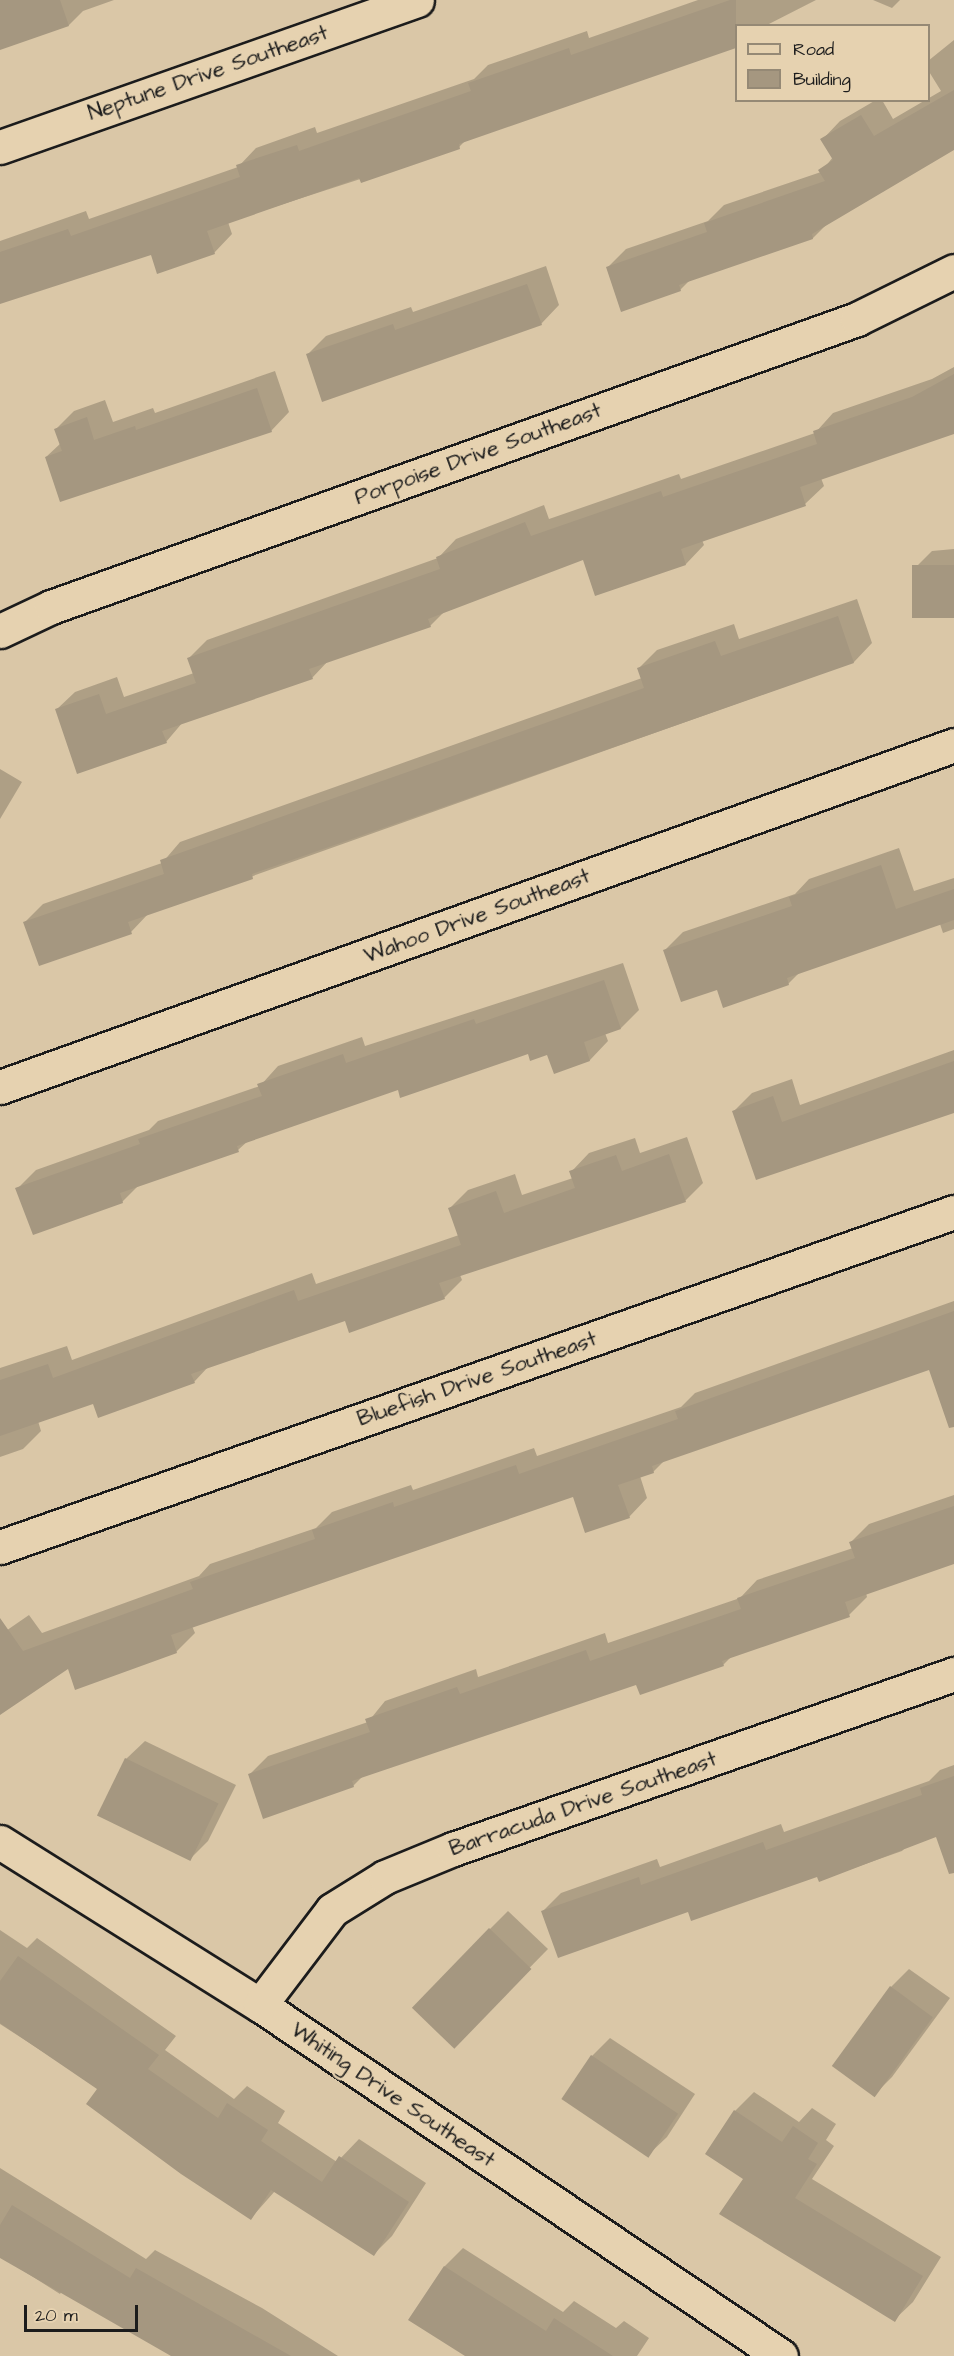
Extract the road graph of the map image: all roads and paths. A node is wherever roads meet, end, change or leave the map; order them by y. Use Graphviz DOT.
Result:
graph roads {
  1 [pos="417,0"];
  2 [pos="0,147"];
  3 [pos="954,271"];
  4 [pos="0,631"];
  5 [pos="954,745"];
  6 [pos="0,1087"];
  7 [pos="954,1212"];
  8 [pos="0,1547"];
  9 [pos="954,1674"];
  10 [pos="0,1842"];
  11 [pos="260,2005"];
  12 [pos="781,2356"];
  1 -- 2 [label="street, Neptune Drive Southeast"];
  3 -- 4 [label="street, Porpoise Drive Southeast"];
  5 -- 6 [label="street, Wahoo Drive Southeast"];
  7 -- 8 [label="street, Bluefish Drive Southeast"];
  9 -- 11 [label="street, Barracuda Drive Southeast"];
  10 -- 11 [label="street, Whiting Drive Southeast"];
  11 -- 12 [label="street, Whiting Drive Southeast"];
}
